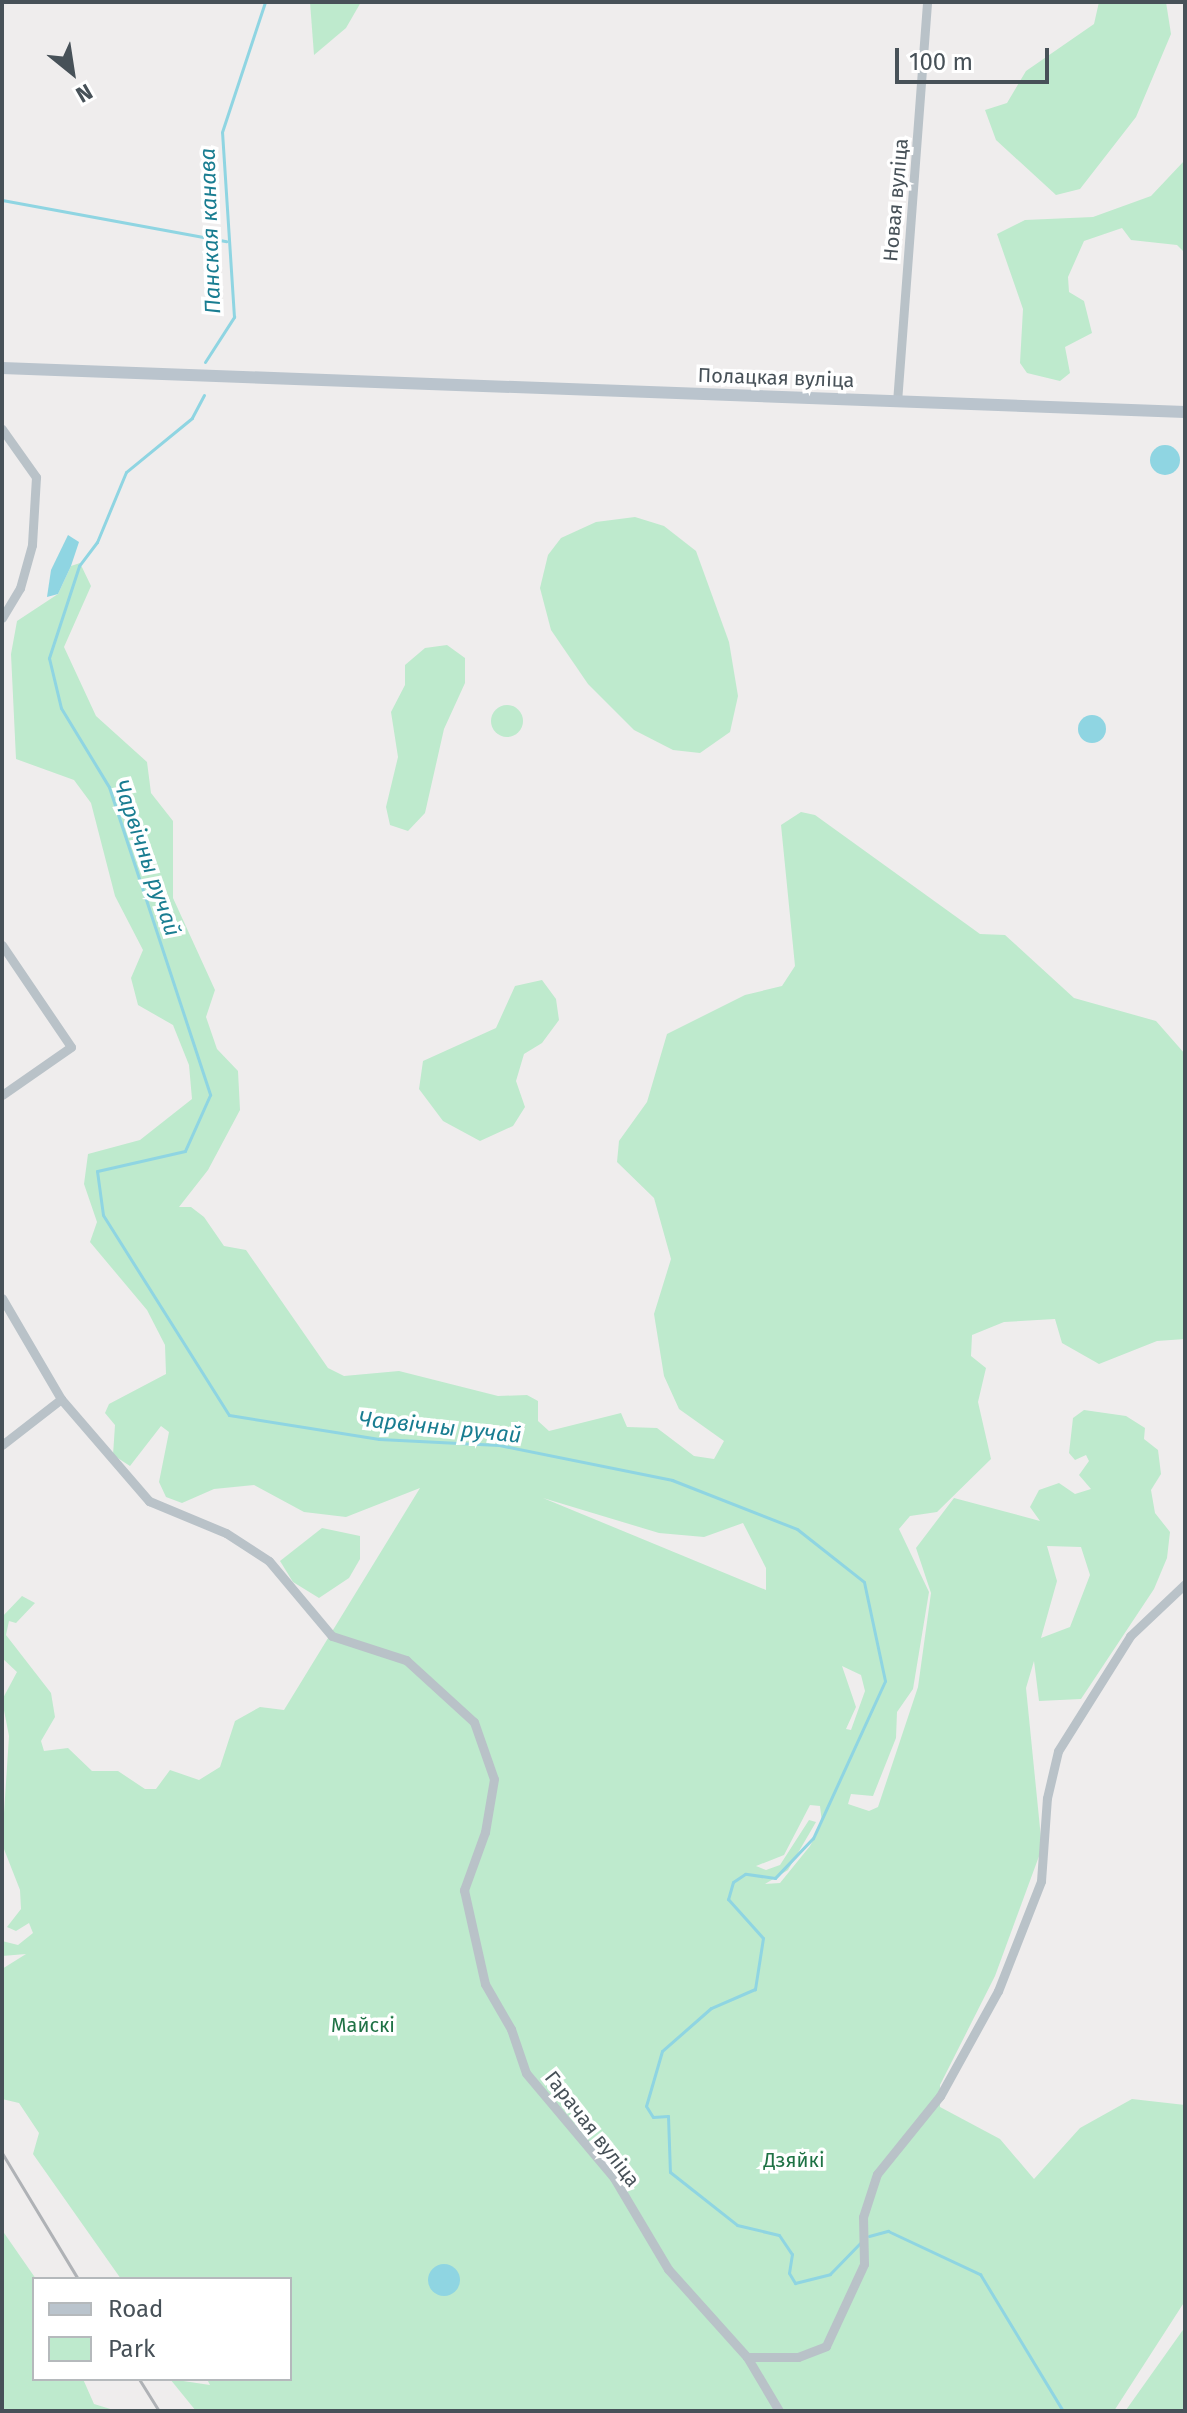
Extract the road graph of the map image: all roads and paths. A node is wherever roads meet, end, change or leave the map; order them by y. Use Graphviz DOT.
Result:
graph roads {
  1 [pos="927,2"];
  2 [pos="2,368"];
  3 [pos="897,402"];
  4 [pos="1185,412"];
  5 [pos="2,429"];
  6 [pos="2,618"];
  7 [pos="2,945"];
  8 [pos="2,1095"];
  9 [pos="2,1298"];
  10 [pos="61,1399"];
  11 [pos="2,1445"];
  12 [pos="1185,1584"];
  13 [pos="747,2357"];
  14 [pos="779,2411"];
  1 -- 3 [label="street, Новая вуліца"];
  2 -- 3 [label="main road, Полацкая вуліца"];
  3 -- 4 [label="main road, Полацкая вуліца"];
  5 -- 6 [label="street"];
  7 -- 8 [label="street"];
  9 -- 10 [label="street"];
  10 -- 11 [label="street"];
  10 -- 13 [label="street, Гарачая вуліца"];
  12 -- 13 [label="street"];
  13 -- 14 [label="street, Гарачая вуліца"];
}
